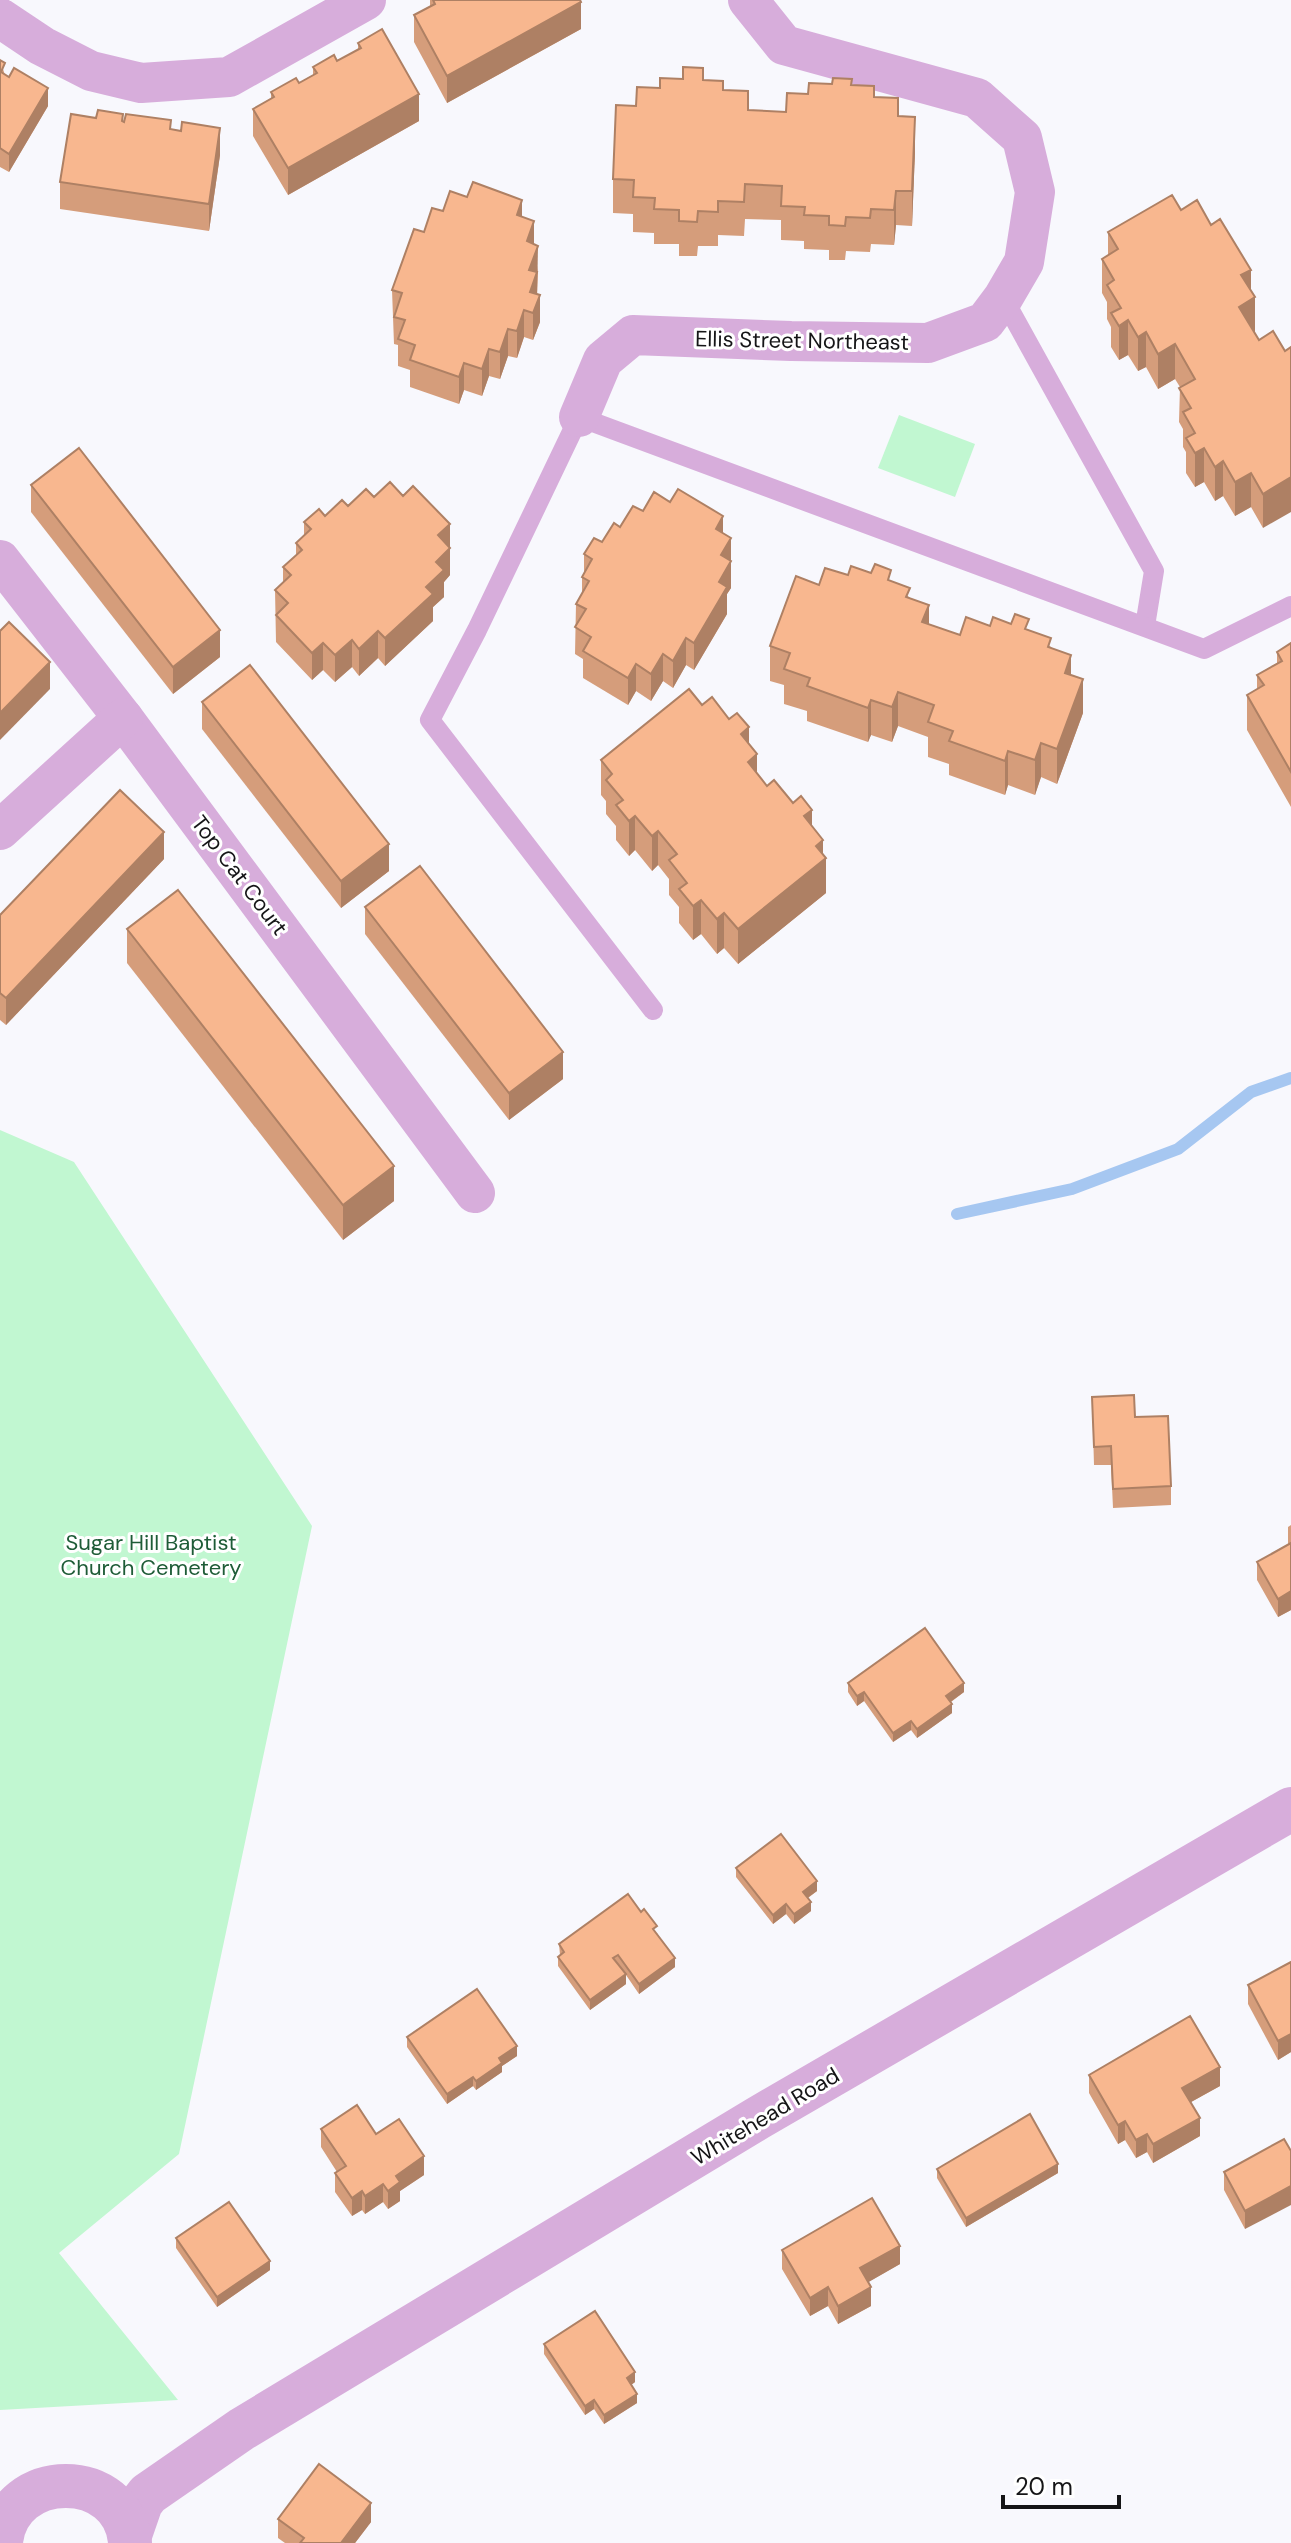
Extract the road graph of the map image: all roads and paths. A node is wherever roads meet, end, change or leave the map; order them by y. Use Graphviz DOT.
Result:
graph roads {
  1 [pos="366,0"];
  2 [pos="748,0"];
  3 [pos="0,18"];
  4 [pos="1003,298"];
  5 [pos="579,417"];
  6 [pos="0,560"];
  7 [pos="1291,606"];
  8 [pos="1145,626"];
  9 [pos="123,718"];
  10 [pos="0,830"];
  11 [pos="653,1010"];
  12 [pos="475,1193"];
  13 [pos="1291,1809"];
  14 [pos="242,2429"];
  15 [pos="21,2487"];
  16 [pos="86,2488"];
  17 [pos="130,2539"];
  18 [pos="1,2543"];
  1 -- 3 [label="street"];
  2 -- 4 [label="street, Ellis Street Northeast"];
  4 -- 5 [label="street, Ellis Street Northeast"];
  4 -- 8 [label="lane"];
  5 -- 8 [label="lane"];
  5 -- 11 [label="lane"];
  6 -- 9 [label="street, Top Cat Court"];
  7 -- 8 [label="lane"];
  9 -- 10 [label="street"];
  9 -- 12 [label="street, Top Cat Court"];
  13 -- 14 [label="street, Whitehead Road"];
  14 -- 16 [label="street, Whitehead Road"];
  14 -- 17 [label="street, Whitehead Road"];
  15 -- 16 [label="street, Whitehead Road"];
  15 -- 18 [label="street"];
  16 -- 17 [label="street"];
}
